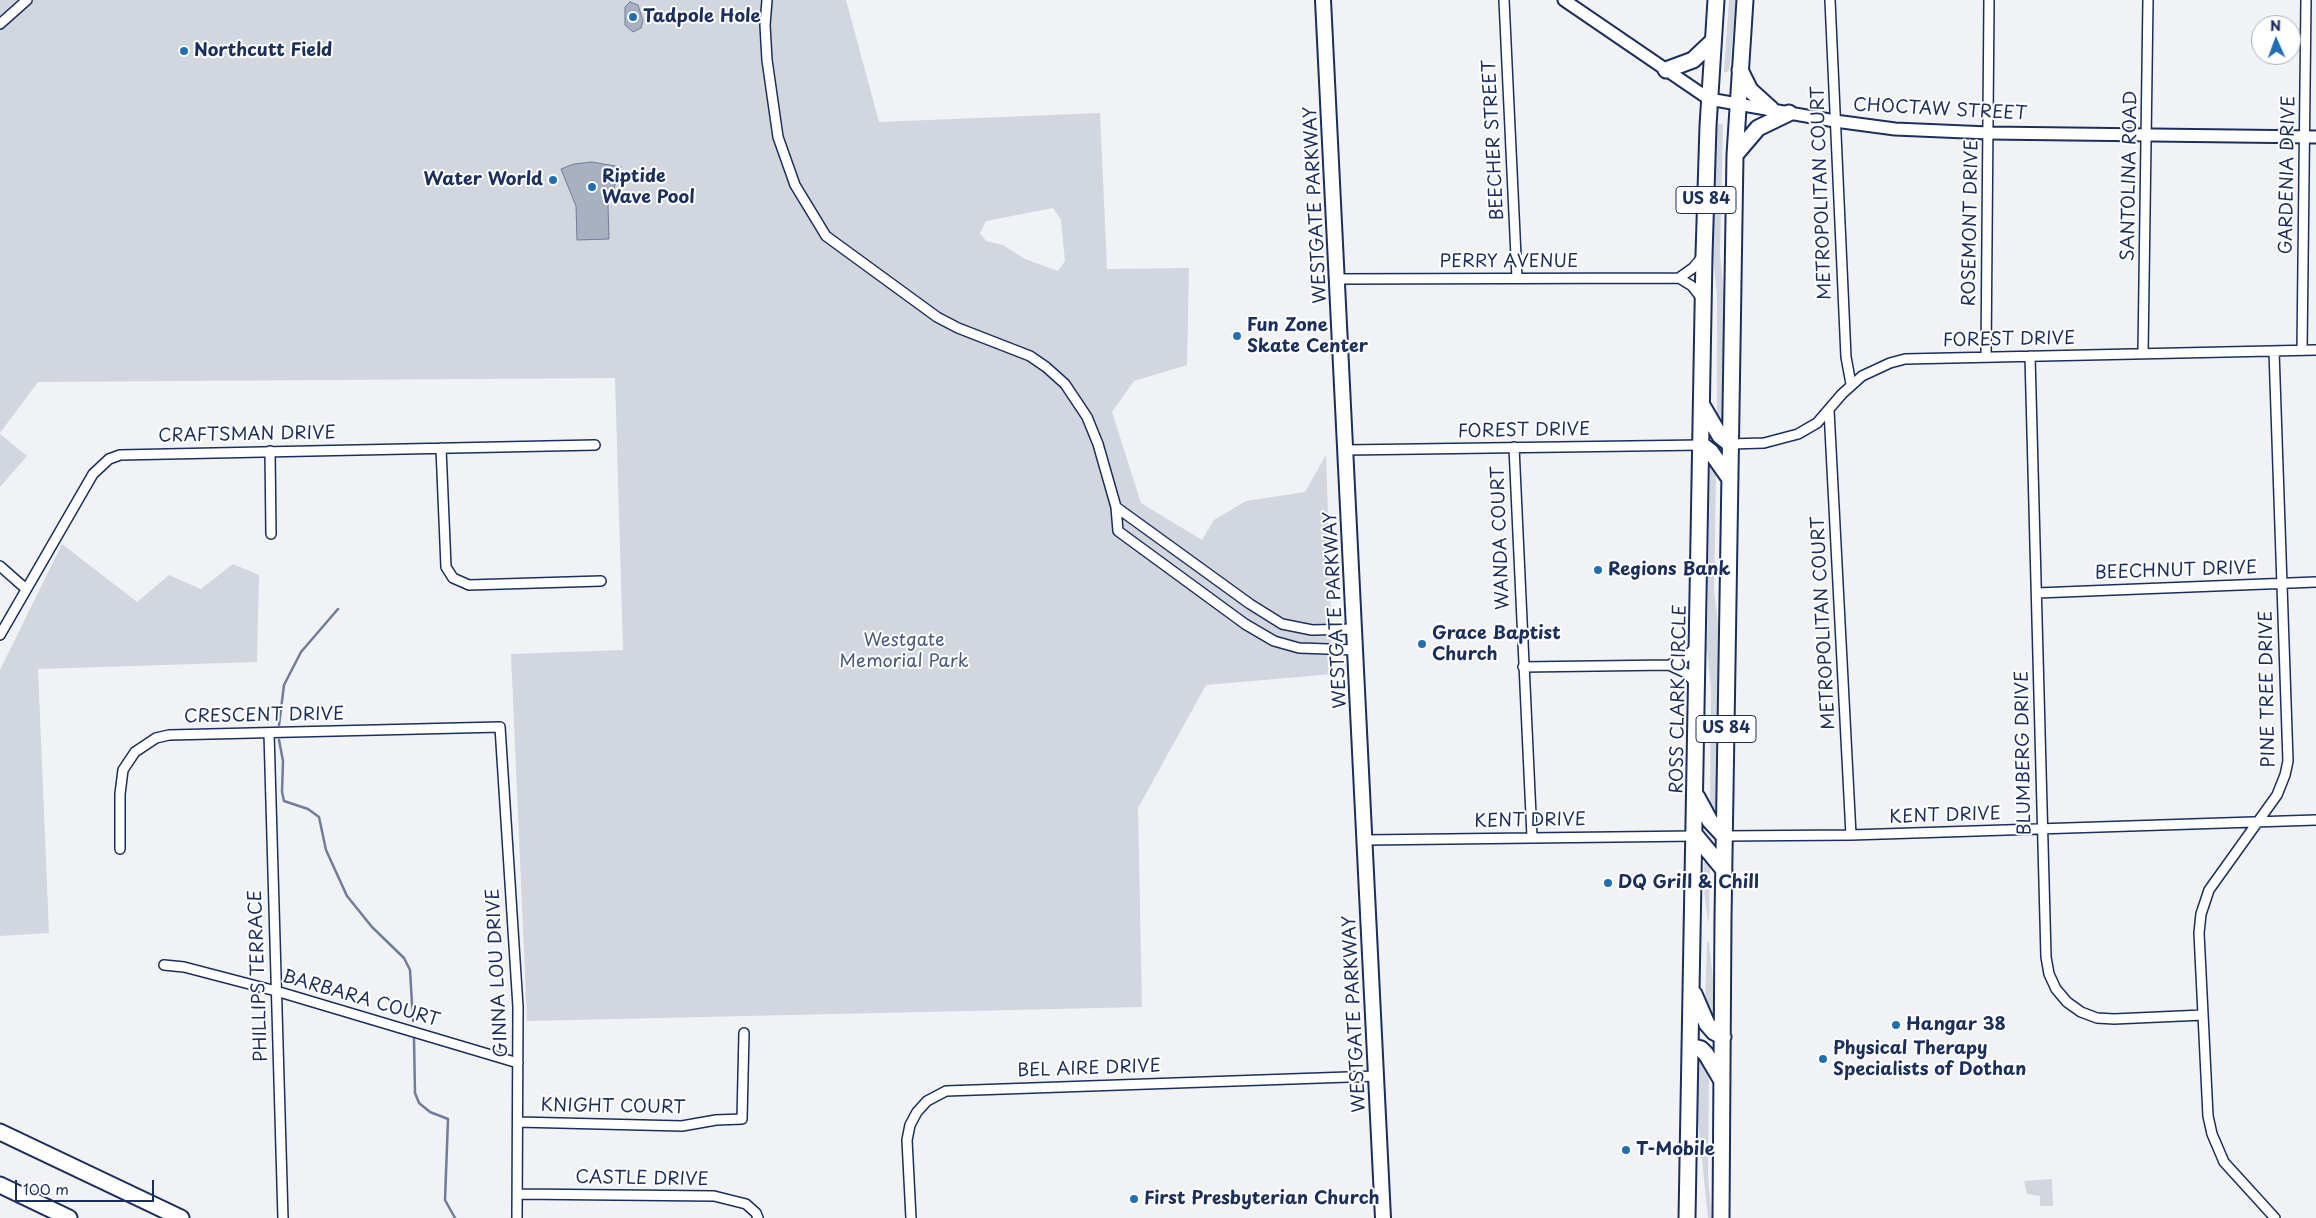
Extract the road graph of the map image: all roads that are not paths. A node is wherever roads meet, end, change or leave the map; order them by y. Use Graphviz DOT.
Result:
graph roads {
  1 [pos="27,0"];
  2 [pos="767,0"];
  3 [pos="1324,0"];
  4 [pos="1504,0"];
  5 [pos="1564,0"];
  6 [pos="1716,0"];
  7 [pos="1745,0"];
  8 [pos="1830,0"];
  9 [pos="1989,0"];
  10 [pos="2148,0"];
  11 [pos="2306,0"];
  12 [pos="0,24"];
  13 [pos="1713,41"];
  14 [pos="1739,68"];
  15 [pos="1666,70"];
  16 [pos="1709,98"];
  17 [pos="1737,103"];
  18 [pos="1771,109"];
  19 [pos="1789,113"];
  20 [pos="1835,121"];
  21 [pos="1989,133"];
  22 [pos="2147,134"];
  23 [pos="2310,137"];
  24 [pos="1735,155"];
  25 [pos="1704,255"];
  26 [pos="1338,278"];
  27 [pos="1517,278"];
  28 [pos="1679,278"];
  29 [pos="1704,301"];
  30 [pos="2302,350"];
  31 [pos="2316,350"];
  32 [pos="2274,351"];
  33 [pos="2143,353"];
  34 [pos="2030,356"];
  35 [pos="1986,357"];
  36 [pos="1851,384"];
  37 [pos="1702,406"];
  38 [pos="1829,410"];
  39 [pos="1730,444"];
  40 [pos="595,445"];
  41 [pos="1702,445"];
  42 [pos="1514,447"];
  43 [pos="441,448"];
  44 [pos="1347,450"];
  45 [pos="270,451"];
  46 [pos="1730,479"];
  47 [pos="1116,507"];
  48 [pos="271,534"];
  49 [pos="0,566"];
  50 [pos="601,581"];
  51 [pos="2316,582"];
  52 [pos="2282,583"];
  53 [pos="26,589"];
  54 [pos="2037,593"];
  55 [pos="1355,629"];
  56 [pos="0,635"];
  57 [pos="1699,643"];
  58 [pos="1356,650"];
  59 [pos="1669,665"];
  60 [pos="1523,667"];
  61 [pos="1698,686"];
  62 [pos="500,727"];
  63 [pos="269,732"];
  64 [pos="1696,796"];
  65 [pos="2316,820"];
  66 [pos="2257,822"];
  67 [pos="2042,830"];
  68 [pos="1851,835"];
  69 [pos="1696,836"];
  70 [pos="1724,836"];
  71 [pos="1532,838"];
  72 [pos="1366,840"];
  73 [pos="120,849"];
  74 [pos="1724,870"];
  75 [pos="164,965"];
  76 [pos="1692,988"];
  77 [pos="276,991"];
  78 [pos="2203,1015"];
  79 [pos="744,1033"];
  80 [pos="1723,1036"];
  81 [pos="1690,1046"];
  82 [pos="518,1063"];
  83 [pos="1377,1076"];
  84 [pos="1723,1082"];
  85 [pos="518,1122"];
  86 [pos="0,1132"];
  87 [pos="0,1185"];
  88 [pos="518,1194"];
  89 [pos="69,1218"];
  90 [pos="181,1218"];
  91 [pos="283,1218"];
  92 [pos="517,1218"];
  93 [pos="758,1218"];
  94 [pos="911,1218"];
  95 [pos="1383,1218"];
  96 [pos="1687,1218"];
  97 [pos="1721,1218"];
  98 [pos="2275,1218"];
  1 -- 12 [label="street"];
  2 -- 47 [label="street"];
  3 -- 26 [label="main road, WESTGATE PARKWAY"];
  4 -- 27 [label="street, BEECHER STREET"];
  5 -- 15 [label="street, CHOCTAW STREET"];
  6 -- 13 [label="highway, ROSS CLARK CIRCLE / US 84"];
  7 -- 14 [label="highway, US 84"];
  8 -- 20 [label="street, METROPOLITAN COURT"];
  9 -- 21 [label="street, ROSEMONT DRIVE"];
  10 -- 22 [label="street, SANTOLINA ROAD"];
  11 -- 23 [label="street, GARDENIA DRIVE"];
  13 -- 15 [label="highway"];
  13 -- 16 [label="highway, ROSS CLARK CIRCLE / US 84"];
  14 -- 17 [label="highway, US 84"];
  14 -- 18 [label="highway"];
  15 -- 16 [label="street, CHOCTAW STREET"];
  16 -- 17 [label="street, CHOCTAW STREET"];
  16 -- 25 [label="highway, ROSS CLARK CIRCLE / US 84"];
  17 -- 18 [label="street, CHOCTAW STREET"];
  17 -- 24 [label="highway, US 84"];
  18 -- 19 [label="street, CHOCTAW STREET"];
  19 -- 20 [label="street, CHOCTAW STREET"];
  19 -- 24 [label="highway"];
  20 -- 21 [label="street, CHOCTAW STREET"];
  20 -- 36 [label="street, METROPOLITAN COURT"];
  21 -- 22 [label="street, CHOCTAW STREET"];
  21 -- 35 [label="street, ROSEMONT DRIVE"];
  22 -- 23 [label="street, CHOCTAW STREET"];
  22 -- 33 [label="street, SANTOLINA ROAD"];
  23 -- 30 [label="street, GARDENIA DRIVE"];
  24 -- 39 [label="highway, US 84"];
  25 -- 28 [label="street"];
  25 -- 29 [label="highway, ROSS CLARK CIRCLE / US 84"];
  26 -- 27 [label="street, PERRY AVENUE"];
  26 -- 44 [label="main road, WESTGATE PARKWAY"];
  27 -- 28 [label="street, PERRY AVENUE"];
  28 -- 29 [label="street"];
  29 -- 37 [label="highway, ROSS CLARK CIRCLE / US 84"];
  30 -- 31 [label="street, FOREST DRIVE"];
  30 -- 32 [label="street, FOREST DRIVE"];
  32 -- 33 [label="street, FOREST DRIVE"];
  32 -- 52 [label="street, PINE TREE DRIVE"];
  33 -- 34 [label="street, FOREST DRIVE"];
  34 -- 35 [label="street, FOREST DRIVE"];
  34 -- 54 [label="street, BLUMBERG DRIVE"];
  35 -- 36 [label="street, FOREST DRIVE"];
  36 -- 38 [label="street, FOREST DRIVE"];
  37 -- 39 [label="highway"];
  37 -- 41 [label="highway, ROSS CLARK CIRCLE / US 84"];
  38 -- 39 [label="street, FOREST DRIVE"];
  38 -- 68 [label="street, METROPOLITAN COURT"];
  39 -- 46 [label="highway, US 84"];
  40 -- 43 [label="street, CRAFTSMAN DRIVE"];
  41 -- 42 [label="street, FOREST DRIVE"];
  41 -- 46 [label="highway"];
  41 -- 57 [label="highway, ROSS CLARK CIRCLE / US 84"];
  42 -- 44 [label="street, FOREST DRIVE"];
  42 -- 60 [label="street, WANDA COURT"];
  43 -- 45 [label="street, CRAFTSMAN DRIVE"];
  43 -- 50 [label="street"];
  44 -- 55 [label="main road, WESTGATE PARKWAY"];
  45 -- 48 [label="street"];
  45 -- 53 [label="street, CRAFTSMAN DRIVE"];
  46 -- 70 [label="highway, US 84"];
  47 -- 55 [label="street"];
  47 -- 58 [label="street"];
  49 -- 53 [label="street"];
  51 -- 52 [label="street, BEECHNUT DRIVE"];
  52 -- 54 [label="street, BEECHNUT DRIVE"];
  52 -- 66 [label="street, PINE TREE DRIVE"];
  53 -- 56 [label="street, CRAFTSMAN DRIVE"];
  54 -- 67 [label="street, BLUMBERG DRIVE"];
  55 -- 58 [label="main road, WESTGATE PARKWAY"];
  57 -- 59 [label="street"];
  57 -- 61 [label="highway, ROSS CLARK CIRCLE / US 84"];
  58 -- 72 [label="main road, WESTGATE PARKWAY"];
  59 -- 60 [label="street"];
  59 -- 61 [label="street"];
  60 -- 71 [label="street, WANDA COURT"];
  61 -- 64 [label="highway, ROSS CLARK CIRCLE / US 84"];
  62 -- 63 [label="street, CRESCENT DRIVE"];
  62 -- 82 [label="street, GINNA LOU DRIVE"];
  63 -- 73 [label="street, CRESCENT DRIVE"];
  63 -- 77 [label="street, PHILLIPS TERRACE"];
  64 -- 69 [label="highway, ROSS CLARK CIRCLE / US 84"];
  64 -- 70 [label="highway"];
  65 -- 66 [label="street, KENT DRIVE"];
  66 -- 67 [label="street, KENT DRIVE"];
  66 -- 78 [label="street, PINE TREE DRIVE"];
  67 -- 68 [label="street, KENT DRIVE"];
  67 -- 78 [label="street, BLUMBERG DRIVE"];
  68 -- 70 [label="street, KENT DRIVE"];
  69 -- 71 [label="street, KENT DRIVE"];
  69 -- 74 [label="highway"];
  69 -- 76 [label="highway, ROSS CLARK CIRCLE / US 84"];
  70 -- 74 [label="highway, US 84"];
  71 -- 72 [label="street, KENT DRIVE"];
  72 -- 83 [label="main road, WESTGATE PARKWAY"];
  74 -- 80 [label="highway, US 84"];
  75 -- 77 [label="street, BARBARA COURT"];
  76 -- 80 [label="highway"];
  76 -- 81 [label="highway, ROSS CLARK CIRCLE / US 84"];
  77 -- 82 [label="street, BARBARA COURT"];
  77 -- 91 [label="street, PHILLIPS TERRACE"];
  78 -- 98 [label="street, PINE TREE DRIVE"];
  79 -- 85 [label="street, KNIGHT COURT"];
  80 -- 84 [label="highway, US 84"];
  81 -- 84 [label="highway"];
  81 -- 96 [label="highway, ROSS CLARK CIRCLE / US 84"];
  82 -- 85 [label="street, GINNA LOU DRIVE"];
  83 -- 94 [label="street, BEL AIRE DRIVE"];
  83 -- 95 [label="main road, WESTGATE PARKWAY"];
  84 -- 97 [label="highway, US 84"];
  85 -- 88 [label="street, GINNA LOU DRIVE"];
  86 -- 90 [label="highway"];
  87 -- 89 [label="highway"];
  88 -- 92 [label="street, GINNA LOU DRIVE"];
  88 -- 93 [label="street, CASTLE DRIVE"];
}
